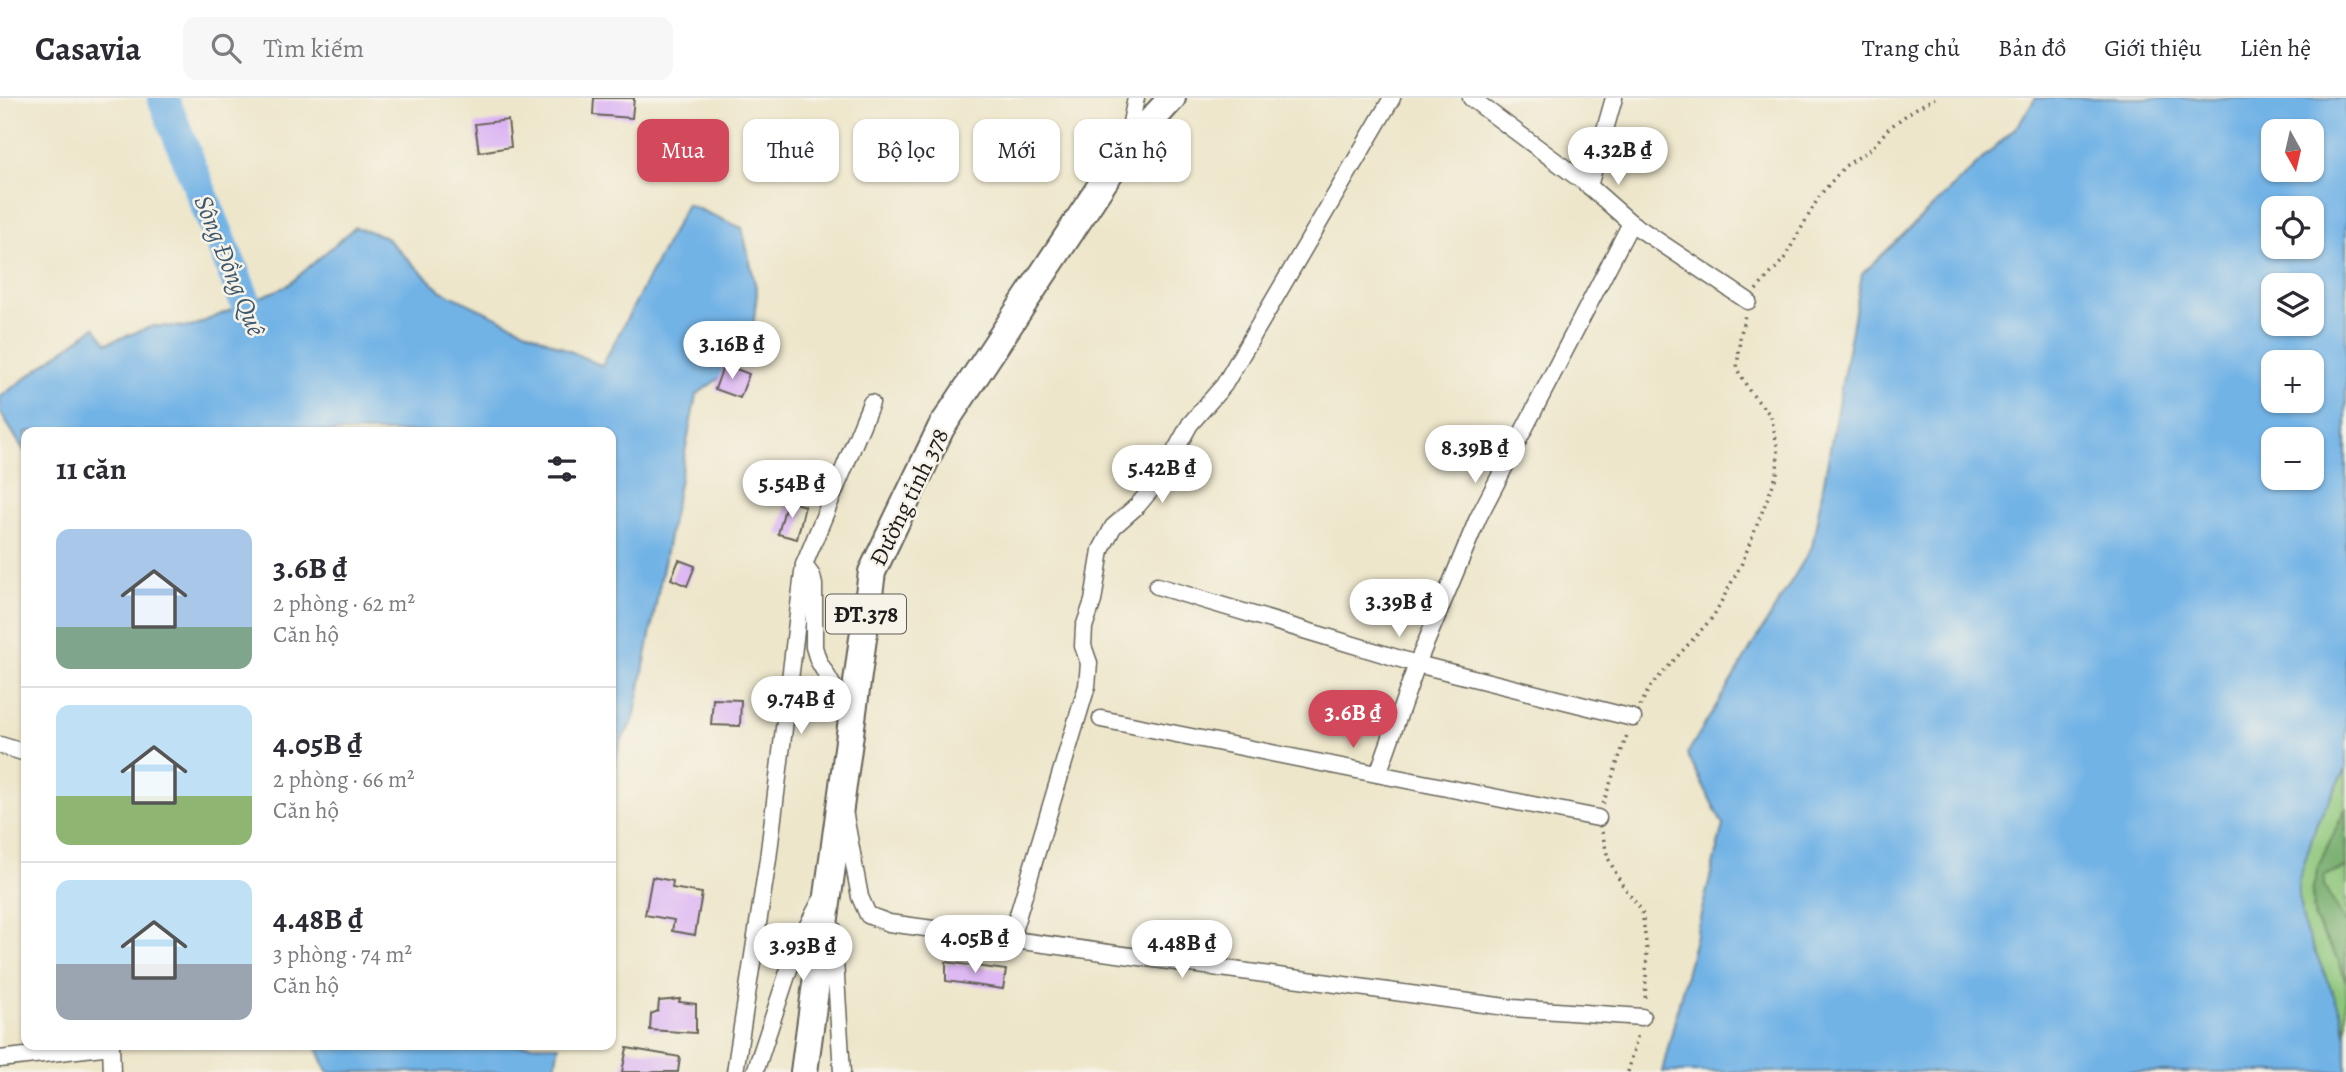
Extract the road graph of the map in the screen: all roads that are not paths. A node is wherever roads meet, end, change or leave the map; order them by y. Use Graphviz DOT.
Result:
graph roads {
  1 [pos="1136,98"];
  2 [pos="1392,98"];
  3 [pos="1471,98"];
  4 [pos="1614,98"];
  5 [pos="1172,99"];
  6 [pos="1132,119"];
  7 [pos="1153,119"];
  8 [pos="1103,182"];
  9 [pos="1589,186"];
  10 [pos="1631,223"];
  11 [pos="1748,301"];
  12 [pos="871,403"];
  13 [pos="804,565"];
  14 [pos="1157,586"];
  15 [pos="1417,664"];
  16 [pos="1633,718"];
  17 [pos="1101,719"];
  18 [pos="852,720"];
  19 [pos="0,745"];
  20 [pos="21,751"];
  21 [pos="1378,774"];
  22 [pos="841,800"];
  23 [pos="1598,818"];
  24 [pos="830,885"];
  25 [pos="1011,938"];
  26 [pos="1642,1017"];
  27 [pos="71,1050"];
  28 [pos="111,1050"];
  29 [pos="0,1059"];
  30 [pos="112,1072"];
  31 [pos="735,1072"];
  32 [pos="755,1072"];
  33 [pos="804,1072"];
  34 [pos="842,1072"];
  1 -- 6 [label="street"];
  2 -- 25 [label="street"];
  3 -- 9 [label="street"];
  4 -- 9 [label="street"];
  5 -- 7 [label="main road, ĐT.378"];
  8 -- 18 [label="main road, Đường tỉnh 378 / ĐT.378"];
  9 -- 10 [label="street"];
  10 -- 11 [label="street"];
  10 -- 15 [label="street"];
  12 -- 13 [label="street"];
  13 -- 18 [label="street"];
  13 -- 31 [label="street"];
  14 -- 15 [label="street"];
  15 -- 16 [label="street"];
  15 -- 21 [label="street"];
  17 -- 21 [label="street"];
  18 -- 22 [label="main road, Đường tỉnh 378 / ĐT.378"];
  19 -- 20 [label="street"];
  21 -- 23 [label="street"];
  22 -- 24 [label="main road, Đường tỉnh 378 / ĐT.378"];
  22 -- 25 [label="street"];
  24 -- 32 [label="street"];
  24 -- 33 [label="main road, Đường tỉnh 378 / ĐT.378"];
  24 -- 34 [label="street"];
  25 -- 26 [label="street"];
  27 -- 29 [label="street"];
  28 -- 30 [label="street"];
}
